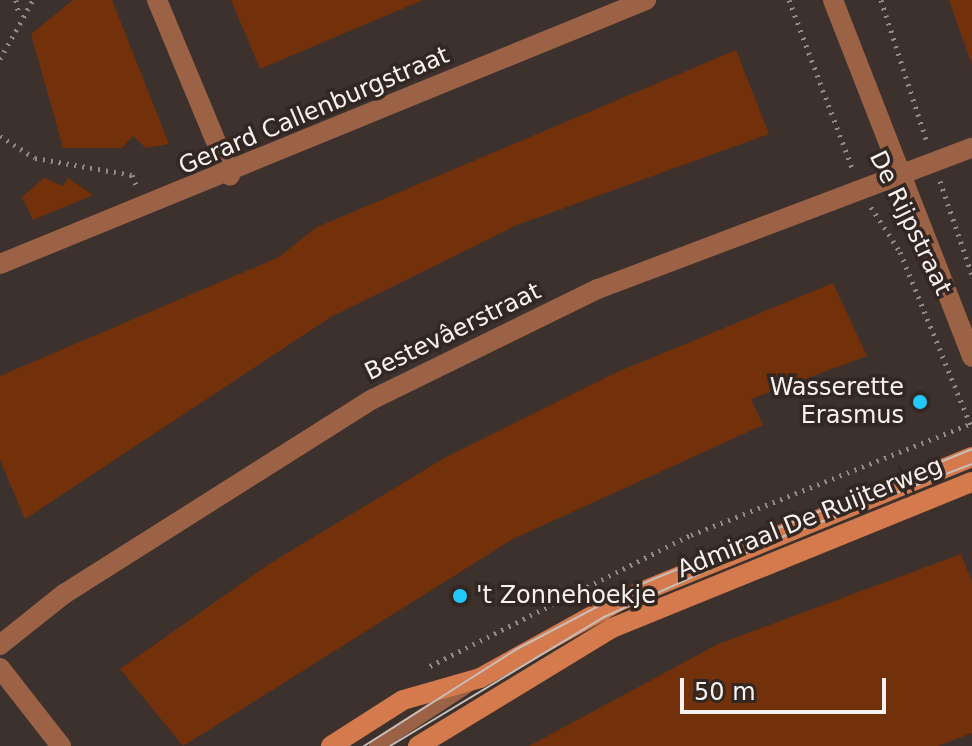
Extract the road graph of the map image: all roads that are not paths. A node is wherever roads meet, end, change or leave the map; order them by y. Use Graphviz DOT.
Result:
graph roads {
  1 [pos="157,0"];
  2 [pos="646,0"];
  3 [pos="833,0"];
  4 [pos="972,148"];
  5 [pos="902,174"];
  6 [pos="230,175"];
  7 [pos="0,264"];
  8 [pos="972,357"];
  9 [pos="972,457"];
  10 [pos="972,482"];
  11 [pos="0,645"];
  12 [pos="0,668"];
  13 [pos="480,678"];
  14 [pos="61,746"];
  15 [pos="331,746"];
  16 [pos="376,746"];
  17 [pos="418,746"];
  1 -- 6 [label="street"];
  2 -- 6 [label="street, Gerard Callenburgstraat"];
  3 -- 5 [label="street, De Rijpstraat"];
  4 -- 5 [label="street, Bestevâerstraat"];
  5 -- 8 [label="street, De Rijpstraat"];
  5 -- 11 [label="street, Bestevâerstraat"];
  6 -- 7 [label="street, Gerard Callenburgstraat"];
  9 -- 13 [label="street, Admiraal De Ruijterweg"];
  10 -- 17 [label="street, Admiraal De Ruijterweg"];
  12 -- 14 [label="street"];
  13 -- 15 [label="street, Admiraal De Ruijterweg"];
  13 -- 16 [label="lane, Admiraal De Ruijterweg"];
}
